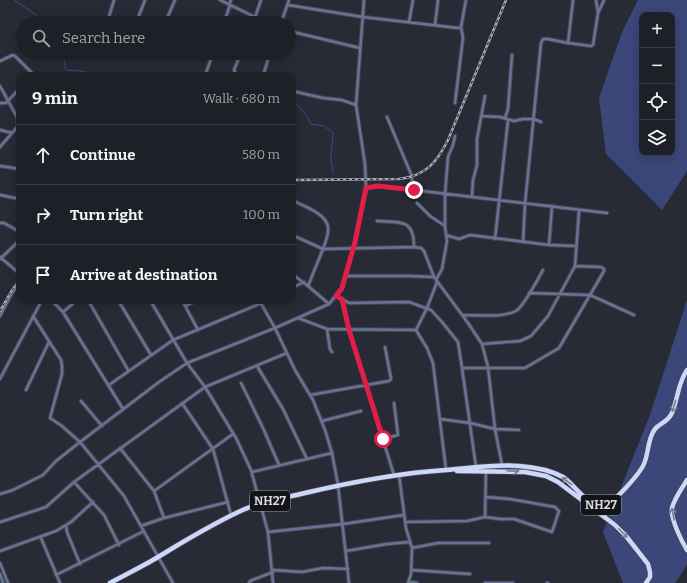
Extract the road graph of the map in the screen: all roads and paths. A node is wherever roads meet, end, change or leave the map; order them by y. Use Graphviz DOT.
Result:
graph roads {
  1 [pos="114,0"];
  2 [pos="144,0"];
  3 [pos="174,0"];
  4 [pos="220,0"];
  5 [pos="231,0"];
  6 [pos="261,0"];
  7 [pos="289,0"];
  8 [pos="364,0"];
  9 [pos="413,0"];
  10 [pos="438,0"];
  11 [pos="466,0"];
  12 [pos="573,0"];
  13 [pos="596,0"];
  14 [pos="604,0"];
  15 [pos="230,5"];
  16 [pos="288,5"];
  17 [pos="598,13"];
  18 [pos="109,16"];
  19 [pos="138,16"];
  20 [pos="168,16"];
  21 [pos="226,16"];
  22 [pos="252,16"];
  23 [pos="254,16"];
  24 [pos="284,16"];
  25 [pos="363,17"];
  26 [pos="409,22"];
  27 [pos="435,25"];
  28 [pos="461,27"];
  29 [pos="296,33"];
  30 [pos="568,43"];
  31 [pos="360,48"];
  32 [pos="512,55"];
  33 [pos="16,58"];
  34 [pos="18,60"];
  35 [pos="211,60"];
  36 [pos="238,60"];
  37 [pos="268,60"];
  38 [pos="0,61"];
  39 [pos="30,72"];
  40 [pos="206,72"];
  41 [pos="235,72"];
  42 [pos="264,72"];
  43 [pos="0,86"];
  44 [pos="16,92"];
  45 [pos="296,92"];
  46 [pos="485,96"];
  47 [pos="8,101"];
  48 [pos="455,103"];
  49 [pos="0,104"];
  50 [pos="356,105"];
  51 [pos="16,115"];
  52 [pos="481,116"];
  53 [pos="387,117"];
  54 [pos="506,119"];
  55 [pos="534,119"];
  56 [pos="541,122"];
  57 [pos="16,128"];
  58 [pos="0,130"];
  59 [pos="12,133"];
  60 [pos="455,136"];
  61 [pos="0,147"];
  62 [pos="0,166"];
  63 [pos="16,168"];
  64 [pos="366,188"];
  65 [pos="414,190"];
  66 [pos="0,194"];
  67 [pos="445,194"];
  68 [pos="472,197"];
  69 [pos="16,198"];
  70 [pos="499,200"];
  71 [pos="296,202"];
  72 [pos="417,203"];
  73 [pos="525,204"];
  74 [pos="552,206"];
  75 [pos="579,211"];
  76 [pos="607,213"];
  77 [pos="377,221"];
  78 [pos="0,222"];
  79 [pos="445,227"];
  80 [pos="16,230"];
  81 [pos="446,236"];
  82 [pos="296,237"];
  83 [pos="495,239"];
  84 [pos="523,242"];
  85 [pos="16,244"];
  86 [pos="548,245"];
  87 [pos="576,246"];
  88 [pos="414,247"];
  89 [pos="323,249"];
  90 [pos="353,249"];
  91 [pos="0,258"];
  92 [pos="575,266"];
  93 [pos="543,270"];
  94 [pos="16,271"];
  95 [pos="345,276"];
  96 [pos="296,277"];
  97 [pos="434,277"];
  98 [pos="437,281"];
  99 [pos="304,282"];
  100 [pos="296,286"];
  101 [pos="308,286"];
  102 [pos="16,288"];
  103 [pos="529,293"];
  104 [pos="560,293"];
  105 [pos="590,295"];
  106 [pos="336,296"];
  107 [pos="342,299"];
  108 [pos="40,304"];
  109 [pos="54,304"];
  110 [pos="72,304"];
  111 [pos="90,304"];
  112 [pos="120,304"];
  113 [pos="152,304"];
  114 [pos="189,304"];
  115 [pos="261,304"];
  116 [pos="329,304"];
  117 [pos="185,306"];
  118 [pos="427,308"];
  119 [pos="63,312"];
  120 [pos="462,315"];
  121 [pos="0,316"];
  122 [pos="34,316"];
  123 [pos="634,316"];
  124 [pos="297,318"];
  125 [pos="275,328"];
  126 [pos="327,329"];
  127 [pos="198,330"];
  128 [pos="349,330"];
  129 [pos="416,330"];
  130 [pos="173,340"];
  131 [pos="49,341"];
  132 [pos="482,344"];
  133 [pos="385,347"];
  134 [pos="332,352"];
  135 [pos="287,354"];
  136 [pos="150,355"];
  137 [pos="187,363"];
  138 [pos="257,366"];
  139 [pos="488,367"];
  140 [pos="462,368"];
  141 [pos="128,370"];
  142 [pos="687,370"];
  143 [pos="0,379"];
  144 [pos="241,383"];
  145 [pos="108,385"];
  146 [pos="367,385"];
  147 [pos="205,387"];
  148 [pos="26,390"];
  149 [pos="310,395"];
  150 [pos="81,401"];
  151 [pos="182,403"];
  152 [pos="394,403"];
  153 [pos="123,409"];
  154 [pos="361,411"];
  155 [pos="440,419"];
  156 [pos="322,421"];
  157 [pos="470,424"];
  158 [pos="102,426"];
  159 [pos="495,429"];
  160 [pos="519,430"];
  161 [pos="233,434"];
  162 [pos="383,439"];
  163 [pos="80,442"];
  164 [pos="120,448"];
  165 [pos="212,449"];
  166 [pos="332,453"];
  167 [pos="306,459"];
  168 [pos="99,464"];
  169 [pos="279,466"];
  170 [pos="502,466"];
  171 [pos="476,467"];
  172 [pos="446,470"];
  173 [pos="486,471"];
  174 [pos="252,472"];
  175 [pos="396,475"];
  176 [pos="687,480"];
  177 [pos="74,482"];
  178 [pos="338,485"];
  179 [pos="154,491"];
  180 [pos="0,494"];
  181 [pos="486,497"];
  182 [pos="93,502"];
  183 [pos="228,502"];
  184 [pos="260,504"];
  185 [pos="404,515"];
  186 [pos="232,516"];
  187 [pos="485,517"];
  188 [pos="164,518"];
  189 [pos="0,522"];
  190 [pos="405,522"];
  191 [pos="343,524"];
  192 [pos="66,525"];
  193 [pos="141,526"];
  194 [pos="144,531"];
  195 [pos="268,532"];
  196 [pos="41,538"];
  197 [pos="410,542"];
  198 [pos="489,543"];
  199 [pos="118,545"];
  200 [pos="412,548"];
  201 [pos="687,550"];
  202 [pos="346,551"];
  203 [pos="0,552"];
  204 [pos="158,557"];
  205 [pos="0,563"];
  206 [pos="80,564"];
  207 [pos="348,569"];
  208 [pos="273,570"];
  209 [pos="411,570"];
  210 [pos="0,574"];
  211 [pos="470,574"];
  212 [pos="56,575"];
  213 [pos="408,582"];
  214 [pos="3,583"];
  215 [pos="8,583"];
  216 [pos="60,583"];
  217 [pos="110,583"];
  218 [pos="173,583"];
  219 [pos="249,583"];
  220 [pos="273,583"];
  221 [pos="349,583"];
  222 [pos="417,583"];
  223 [pos="485,583"];
  224 [pos="513,583"];
  225 [pos="646,583"];
  1 -- 18 [label="street"];
  2 -- 19 [label="street"];
  3 -- 20 [label="street"];
  4 -- 15 [label="street"];
  5 -- 15 [label="street"];
  6 -- 23 [label="street"];
  7 -- 16 [label="street"];
  8 -- 25 [label="street"];
  9 -- 26 [label="street"];
  10 -- 27 [label="street"];
  11 -- 28 [label="street"];
  12 -- 30 [label="street"];
  13 -- 17 [label="street"];
  14 -- 17 [label="street"];
  15 -- 21 [label="street"];
  15 -- 22 [label="street"];
  16 -- 24 [label="street"];
  16 -- 25 [label="street"];
  17 -- 30 [label="street"];
  25 -- 26 [label="street"];
  25 -- 31 [label="street"];
  26 -- 27 [label="street"];
  27 -- 28 [label="street"];
  28 -- 48 [label="street"];
  29 -- 31 [label="street"];
  30 -- 55 [label="street"];
  31 -- 50 [label="street"];
  32 -- 54 [label="street"];
  33 -- 38 [label="street"];
  34 -- 39 [label="street"];
  35 -- 40 [label="street"];
  36 -- 41 [label="street"];
  37 -- 42 [label="street"];
  43 -- 47 [label="street"];
  44 -- 47 [label="street"];
  45 -- 50 [label="street"];
  46 -- 52 [label="street"];
  47 -- 49 [label="street"];
  47 -- 51 [label="street"];
  50 -- 64 [label="street"];
  52 -- 54 [label="street"];
  52 -- 68 [label="street"];
  53 -- 65 [label="street"];
  54 -- 55 [label="street"];
  54 -- 70 [label="street"];
  55 -- 56 [label="street"];
  55 -- 73 [label="street"];
  57 -- 59 [label="street"];
  58 -- 59 [label="street"];
  59 -- 61 [label="street"];
  60 -- 67 [label="street"];
  62 -- 63 [label="street"];
  64 -- 65 [label="street"];
  64 -- 90 [label="street"];
  65 -- 67 [label="street"];
  66 -- 69 [label="street"];
  67 -- 68 [label="street"];
  67 -- 79 [label="street"];
  68 -- 70 [label="street"];
  70 -- 73 [label="street"];
  70 -- 83 [label="street"];
  71 -- 89 [label="street"];
  72 -- 79 [label="street"];
  73 -- 74 [label="street"];
  73 -- 84 [label="street"];
  74 -- 75 [label="street"];
  74 -- 86 [label="street"];
  75 -- 76 [label="street"];
  75 -- 87 [label="street"];
  77 -- 88 [label="street"];
  78 -- 80 [label="street"];
  79 -- 81 [label="street"];
  81 -- 83 [label="street"];
  81 -- 98 [label="street"];
  82 -- 89 [label="street"];
  83 -- 84 [label="street"];
  84 -- 86 [label="street"];
  85 -- 91 [label="street"];
  86 -- 87 [label="street"];
  87 -- 92 [label="street"];
  88 -- 90 [label="street"];
  88 -- 97 [label="street"];
  89 -- 90 [label="street"];
  89 -- 101 [label="street"];
  90 -- 95 [label="street"];
  91 -- 94 [label="street"];
  92 -- 104 [label="street"];
  92 -- 105 [label="street"];
  93 -- 103 [label="street"];
  95 -- 97 [label="street"];
  95 -- 106 [label="street"];
  96 -- 99 [label="street"];
  97 -- 98 [label="street"];
  98 -- 118 [label="street"];
  98 -- 120 [label="street"];
  99 -- 100 [label="street"];
  99 -- 101 [label="street"];
  101 -- 116 [label="street"];
  102 -- 121 [label="street"];
  103 -- 104 [label="street"];
  103 -- 120 [label="street"];
  104 -- 105 [label="street"];
  104 -- 132 [label="street"];
  105 -- 123 [label="street"];
  105 -- 139 [label="street"];
  106 -- 107 [label="street"];
  106 -- 116 [label="street"];
  107 -- 118 [label="street"];
  107 -- 128 [label="street"];
  108 -- 122 [label="street"];
  109 -- 119 [label="street"];
  110 -- 119 [label="street"];
  111 -- 141 [label="street"];
  112 -- 136 [label="street"];
  113 -- 130 [label="street"];
  114 -- 117 [label="street"];
  115 -- 125 [label="street"];
  115 -- 127 [label="street"];
  116 -- 124 [label="street"];
  117 -- 127 [label="street"];
  118 -- 129 [label="street"];
  118 -- 140 [label="street"];
  119 -- 145 [label="street"];
  120 -- 132 [label="street"];
  122 -- 131 [label="street"];
  122 -- 143 [label="street"];
  124 -- 125 [label="street"];
  124 -- 126 [label="street"];
  125 -- 135 [label="street"];
  125 -- 137 [label="street"];
  126 -- 128 [label="street"];
  126 -- 134 [label="street"];
  127 -- 130 [label="street"];
  128 -- 129 [label="street"];
  128 -- 146 [label="street"];
  129 -- 155 [label="street"];
  130 -- 136 [label="street"];
  130 -- 137 [label="street"];
  131 -- 148 [label="street"];
  131 -- 163 [label="street"];
  132 -- 139 [label="street"];
  133 -- 146 [label="street"];
  135 -- 138 [label="street"];
  135 -- 149 [label="street"];
  136 -- 141 [label="street"];
  137 -- 147 [label="street"];
  137 -- 153 [label="street"];
  138 -- 147 [label="street"];
  138 -- 167 [label="street"];
  139 -- 140 [label="street"];
  139 -- 159 [label="street"];
  140 -- 157 [label="street"];
  141 -- 145 [label="street"];
  142 -- 170 [label="highway, NH27, one-way"];
  144 -- 169 [label="street"];
  145 -- 153 [label="street"];
  146 -- 149 [label="street"];
  146 -- 162 [label="street"];
  147 -- 151 [label="street"];
  147 -- 161 [label="street"];
  149 -- 156 [label="street"];
  150 -- 158 [label="street"];
  151 -- 164 [label="street"];
  151 -- 165 [label="street"];
  152 -- 162 [label="street"];
  153 -- 158 [label="street"];
  154 -- 156 [label="street"];
  155 -- 157 [label="street"];
  155 -- 172 [label="street"];
  156 -- 166 [label="street"];
  157 -- 159 [label="street"];
  157 -- 171 [label="street"];
  158 -- 163 [label="street"];
  159 -- 160 [label="street"];
  159 -- 170 [label="street"];
  161 -- 165 [label="street"];
  161 -- 174 [label="street"];
  162 -- 175 [label="street"];
  163 -- 168 [label="street"];
  163 -- 180 [label="street"];
  164 -- 168 [label="street"];
  164 -- 179 [label="street"];
  165 -- 179 [label="street"];
  165 -- 183 [label="street"];
  166 -- 167 [label="street"];
  166 -- 178 [label="street"];
  167 -- 169 [label="street"];
  168 -- 177 [label="street"];
  168 -- 193 [label="street"];
  169 -- 174 [label="street"];
  170 -- 171 [label="highway, NH27"];
  171 -- 172 [label="highway, NH27"];
  172 -- 173 [label="highway, NH27"];
  172 -- 175 [label="highway, NH27"];
  173 -- 181 [label="street"];
  173 -- 225 [label="highway, NH27, one-way"];
  174 -- 184 [label="street"];
  175 -- 178 [label="highway, NH27"];
  175 -- 185 [label="street"];
  201 -- 176 [label="highway, one-way"];
  177 -- 182 [label="street"];
  177 -- 189 [label="street"];
  178 -- 184 [label="highway, NH27"];
  178 -- 191 [label="street"];
  179 -- 188 [label="street"];
  181 -- 187 [label="street"];
  181 -- 187 [label="street"];
  182 -- 192 [label="street"];
  182 -- 199 [label="street"];
  183 -- 186 [label="street"];
  183 -- 188 [label="street"];
  184 -- 186 [label="highway, NH27"];
  184 -- 195 [label="street"];
  185 -- 190 [label="street"];
  185 -- 191 [label="street"];
  186 -- 204 [label="highway, NH27"];
  187 -- 190 [label="street"];
  188 -- 193 [label="street"];
  190 -- 197 [label="street"];
  191 -- 195 [label="street"];
  191 -- 202 [label="street"];
  192 -- 196 [label="street"];
  192 -- 206 [label="street"];
  193 -- 194 [label="street"];
  194 -- 199 [label="street"];
  194 -- 204 [label="street"];
  195 -- 208 [label="street"];
  196 -- 203 [label="street"];
  196 -- 212 [label="street"];
  197 -- 200 [label="street"];
  197 -- 202 [label="street"];
  198 -- 200 [label="street"];
  199 -- 206 [label="street"];
  200 -- 209 [label="street"];
  202 -- 207 [label="street"];
  204 -- 217 [label="highway, NH27"];
  204 -- 218 [label="street"];
  205 -- 215 [label="street"];
  206 -- 212 [label="street"];
  207 -- 208 [label="street"];
  207 -- 221 [label="street"];
  208 -- 219 [label="street"];
  208 -- 220 [label="street"];
  209 -- 211 [label="street"];
  209 -- 213 [label="street"];
  210 -- 214 [label="street"];
  212 -- 216 [label="street"];
  213 -- 222 [label="street"];
  223 -- 224 [label="street"];
}
